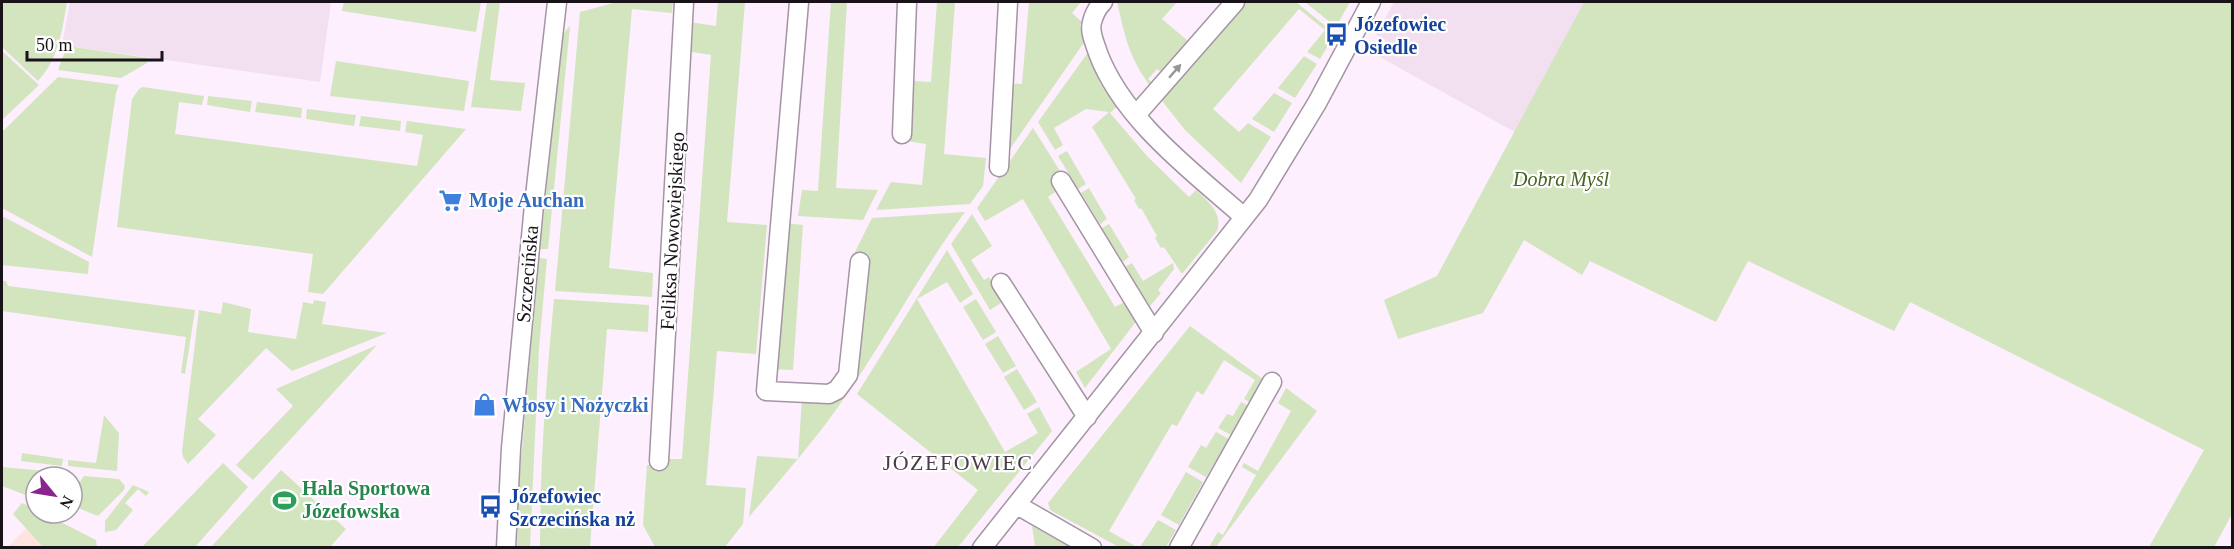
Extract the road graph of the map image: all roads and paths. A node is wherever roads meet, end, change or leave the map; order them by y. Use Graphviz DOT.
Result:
graph roads {
  1 [pos="557,2"];
  2 [pos="684,2"];
  3 [pos="799,2"];
  4 [pos="907,2"];
  5 [pos="1008,2"];
  6 [pos="1103,2"];
  7 [pos="1235,2"];
  8 [pos="1371,2"];
  9 [pos="1136,115"];
  10 [pos="902,134"];
  11 [pos="999,167"];
  12 [pos="1061,181"];
  13 [pos="1244,217"];
  14 [pos="860,261"];
  15 [pos="1000,283"];
  16 [pos="1154,333"];
  17 [pos="1272,382"];
  18 [pos="1087,417"];
  19 [pos="659,461"];
  20 [pos="1017,505"];
  21 [pos="506,548"];
  22 [pos="982,548"];
  23 [pos="1092,548"];
  24 [pos="1179,548"];
  1 -- 21 [label="street, Szczecińska"];
  2 -- 19 [label="street, Feliksa Nowowiejskiego"];
  3 -- 14 [label="street"];
  4 -- 10 [label="street"];
  5 -- 11 [label="street"];
  6 -- 9 [label="street"];
  9 -- 7 [label="street, one-way"];
  8 -- 13 [label="street"];
  9 -- 13 [label="street"];
  12 -- 16 [label="street"];
  13 -- 16 [label="street"];
  15 -- 18 [label="street"];
  16 -- 18 [label="street"];
  17 -- 24 [label="street"];
  18 -- 20 [label="street"];
  20 -- 22 [label="street"];
  20 -- 23 [label="street"];
}
